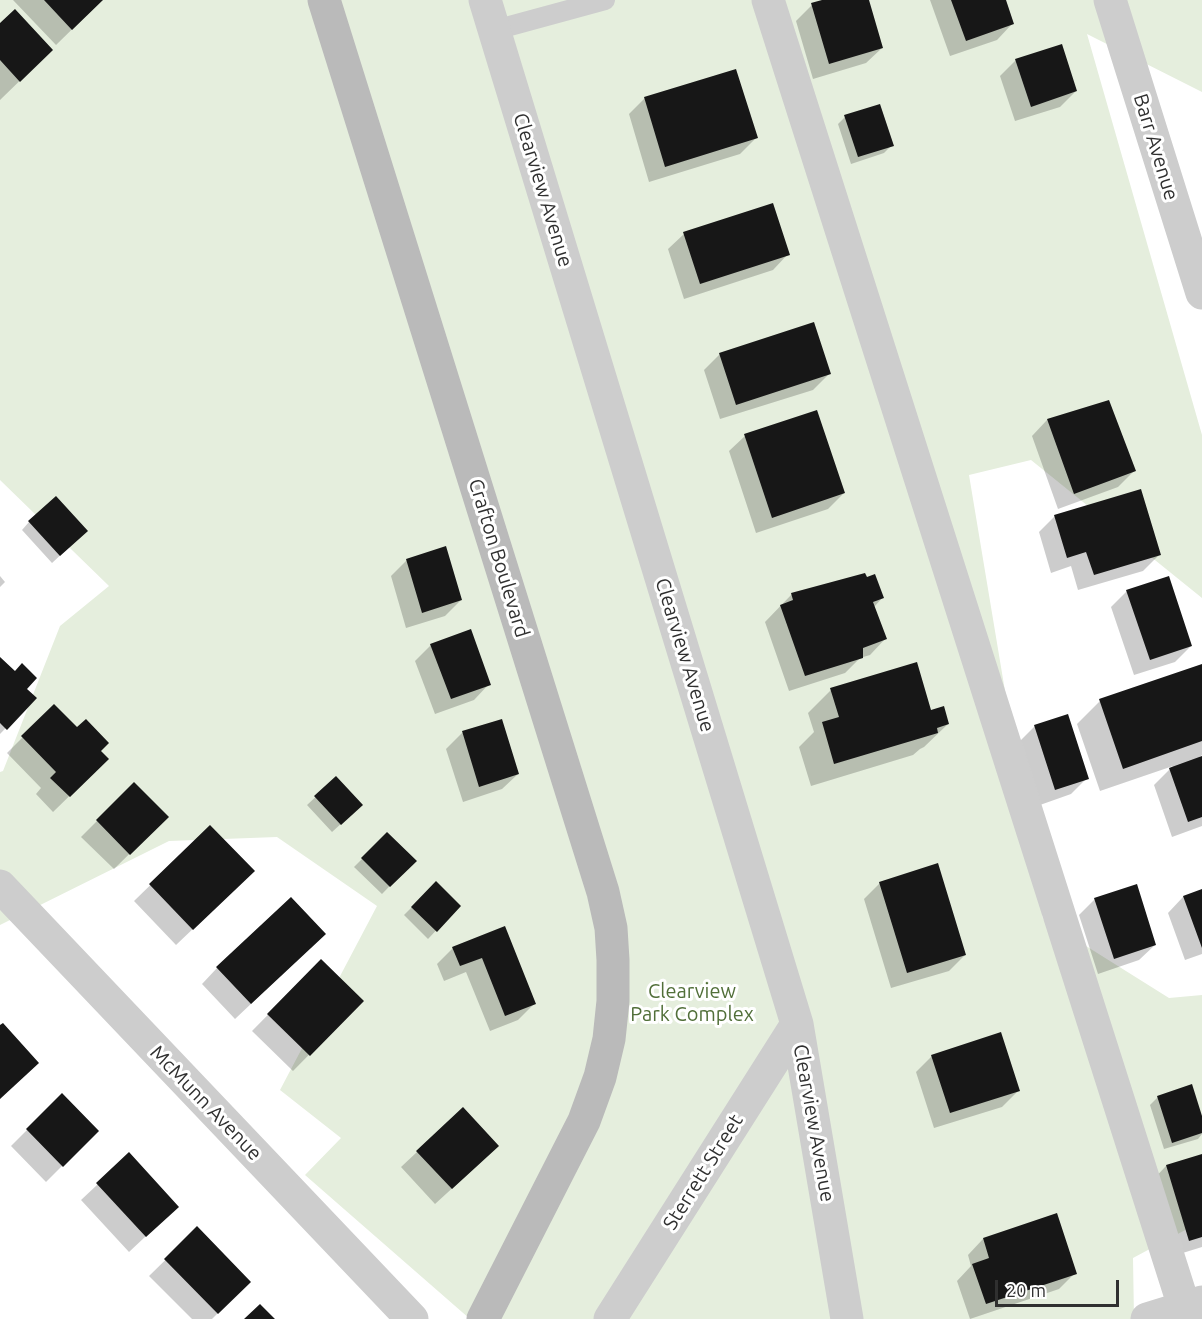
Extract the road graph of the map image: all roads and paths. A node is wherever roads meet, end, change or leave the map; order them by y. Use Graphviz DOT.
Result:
graph roads {
  1 [pos="324,0"];
  2 [pos="485,0"];
  3 [pos="605,0"];
  4 [pos="768,0"];
  5 [pos="1110,0"];
  6 [pos="495,30"];
  7 [pos="1202,293"];
  8 [pos="0,886"];
  9 [pos="797,1024"];
  10 [pos="1192,1310"];
  11 [pos="412,1319"];
  12 [pos="483,1319"];
  13 [pos="610,1319"];
  14 [pos="847,1319"];
  15 [pos="1147,1319"];
  1 -- 12 [label="main road, Crafton Boulevard"];
  2 -- 6 [label="street, Clearview Avenue"];
  3 -- 6 [label="lane"];
  4 -- 10 [label="street"];
  5 -- 7 [label="street, Barr Avenue"];
  6 -- 9 [label="street, Clearview Avenue"];
  8 -- 11 [label="street, McMunn Avenue"];
  9 -- 13 [label="street, Sterrett Street"];
  9 -- 14 [label="street, Clearview Avenue"];
  10 -- 15 [label="street"];
}
